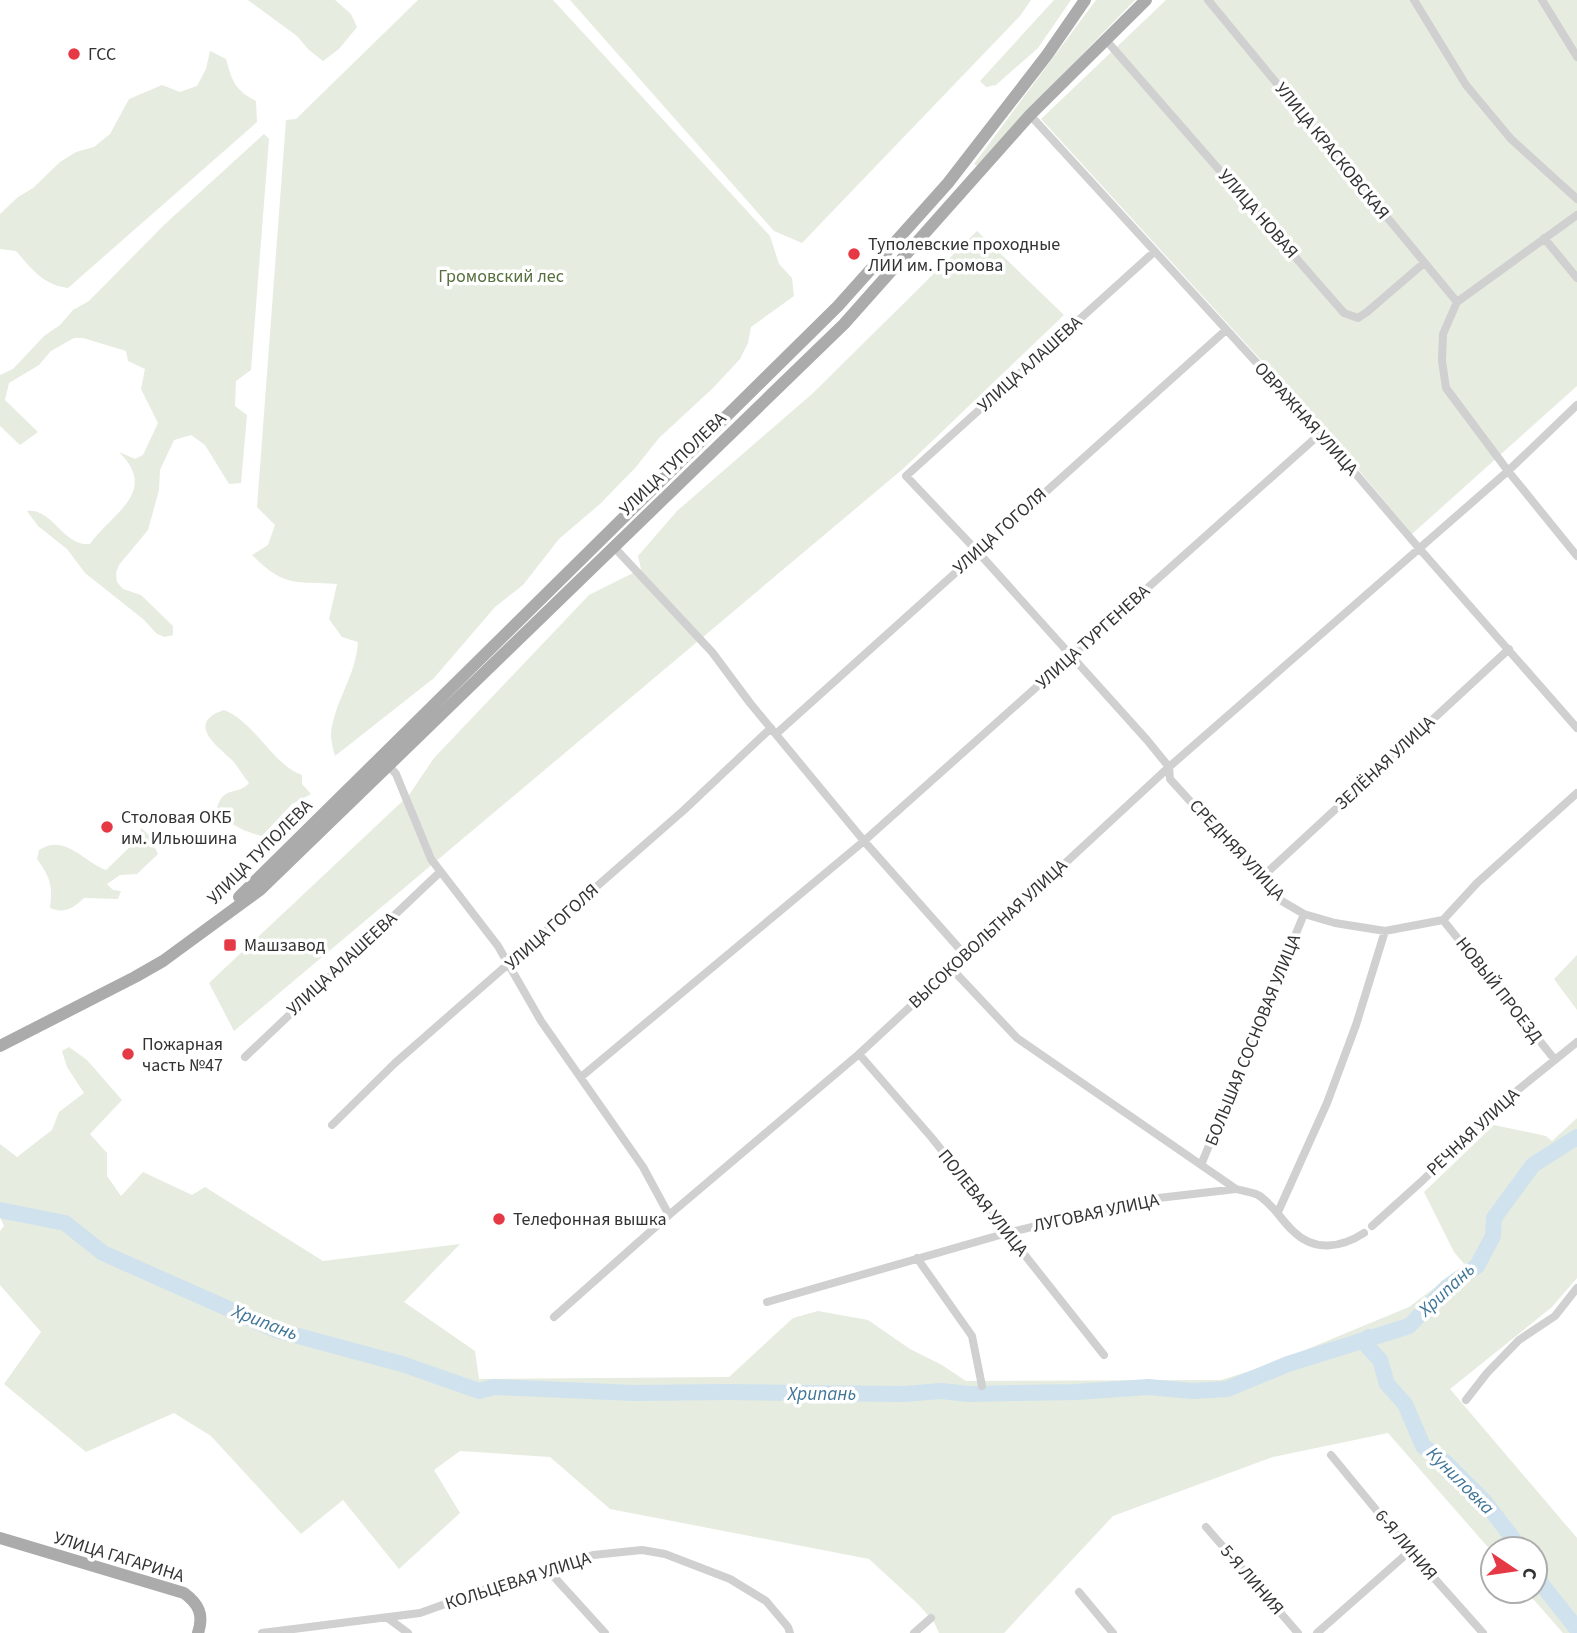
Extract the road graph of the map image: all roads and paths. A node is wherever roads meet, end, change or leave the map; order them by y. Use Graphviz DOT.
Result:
graph roads {
  1 [pos="1085,0"];
  2 [pos="1146,0"];
  3 [pos="1208,0"];
  4 [pos="1414,0"];
  5 [pos="1542,0"];
  6 [pos="1105,39"];
  7 [pos="1577,57"];
  8 [pos="1030,115"];
  9 [pos="1577,199"];
  10 [pos="1577,215"];
  11 [pos="1545,238"];
  12 [pos="1154,253"];
  13 [pos="1424,263"];
  14 [pos="1577,278"];
  15 [pos="1457,302"];
  16 [pos="1226,330"];
  17 [pos="1577,405"];
  18 [pos="1321,433"];
  19 [pos="1508,471"];
  20 [pos="906,476"];
  21 [pos="613,546"];
  22 [pos="1418,547"];
  23 [pos="977,551"];
  24 [pos="1577,556"];
  25 [pos="1509,649"];
  26 [pos="1071,657"];
  27 [pos="1577,728"];
  28 [pos="774,731"];
  29 [pos="389,766"];
  30 [pos="1169,766"];
  31 [pos="1577,793"];
  32 [pos="864,841"];
  33 [pos="440,872"];
  34 [pos="1261,878"];
  35 [pos="1304,914"];
  36 [pos="1443,919"];
  37 [pos="1385,931"];
  38 [pos="204,932"];
  39 [pos="965,955"];
  40 [pos="509,963"];
  41 [pos="951,968"];
  42 [pos="1577,1042"];
  43 [pos="0,1046"];
  44 [pos="859,1054"];
  45 [pos="244,1057"];
  46 [pos="1555,1060"];
  47 [pos="581,1077"];
  48 [pos="332,1125"];
  49 [pos="1201,1166"];
  50 [pos="1236,1189"];
  51 [pos="1278,1212"];
  52 [pos="668,1215"];
  53 [pos="1373,1226"];
  54 [pos="1007,1233"];
  55 [pos="1364,1233"];
  56 [pos="917,1258"];
  57 [pos="1577,1288"];
  58 [pos="767,1302"];
  59 [pos="554,1317"];
  60 [pos="1104,1355"];
  61 [pos="982,1386"];
  62 [pos="1466,1400"];
  63 [pos="1331,1455"];
  64 [pos="1206,1527"];
  65 [pos="0,1538"];
  66 [pos="1410,1551"];
  67 [pos="546,1567"];
  68 [pos="1079,1592"];
  69 [pos="930,1618"];
  70 [pos="389,1619"];
  71 [pos="198,1633"];
  72 [pos="262,1633"];
  73 [pos="408,1633"];
  74 [pos="605,1633"];
  75 [pos="790,1633"];
  76 [pos="914,1633"];
  77 [pos="1114,1633"];
  78 [pos="1298,1633"];
  79 [pos="1317,1633"];
  80 [pos="1483,1633"];
  1 -- 38 [label="main road, УЛИЦА ТУПОЛЕВА"];
  2 -- 6 [label="main road, УЛИЦА ТУПОЛЕВА"];
  3 -- 13 [label="street, УЛИЦА КРАСКОВСКАЯ"];
  4 -- 9 [label="street"];
  5 -- 7 [label="street"];
  6 -- 8 [label="main road, УЛИЦА ТУПОЛЕВА"];
  6 -- 13 [label="street, УЛИЦА НОВАЯ"];
  8 -- 12 [label="street, ОВРАЖНАЯ УЛИЦА"];
  8 -- 21 [label="main road, УЛИЦА ТУПОЛЕВА"];
  10 -- 11 [label="street"];
  11 -- 14 [label="street"];
  11 -- 15 [label="street"];
  12 -- 16 [label="street, ОВРАЖНАЯ УЛИЦА"];
  12 -- 20 [label="street, УЛИЦА АЛАШЕВА"];
  13 -- 15 [label="street, УЛИЦА КРАСКОВСКАЯ"];
  15 -- 19 [label="street"];
  16 -- 18 [label="street, ОВРАЖНАЯ УЛИЦА"];
  16 -- 23 [label="street, УЛИЦА ГОГОЛЯ"];
  17 -- 19 [label="street, ВЫСОКОВОЛЬТНАЯ УЛИЦА"];
  18 -- 22 [label="street, ОВРАЖНАЯ УЛИЦА"];
  18 -- 26 [label="street, УЛИЦА ТУРГЕНЕВА"];
  19 -- 22 [label="street, ВЫСОКОВОЛЬТНАЯ УЛИЦА"];
  19 -- 24 [label="street"];
  20 -- 23 [label="street, СРЕДНЯЯ УЛИЦА"];
  21 -- 28 [label="street"];
  21 -- 29 [label="main road, УЛИЦА ТУПОЛЕВА"];
  22 -- 25 [label="street, ОВРАЖНАЯ УЛИЦА"];
  22 -- 30 [label="street, ВЫСОКОВОЛЬТНАЯ УЛИЦА"];
  23 -- 26 [label="street, СРЕДНЯЯ УЛИЦА"];
  23 -- 28 [label="street, УЛИЦА ГОГОЛЯ"];
  25 -- 27 [label="street, ОВРАЖНАЯ УЛИЦА"];
  25 -- 34 [label="street, ЗЕЛЁНАЯ УЛИЦА"];
  26 -- 30 [label="street, СРЕДНЯЯ УЛИЦА"];
  26 -- 32 [label="street, УЛИЦА ТУРГЕНЕВА"];
  28 -- 32 [label="street"];
  28 -- 40 [label="street, УЛИЦА ГОГОЛЯ"];
  29 -- 33 [label="street"];
  29 -- 38 [label="main road, УЛИЦА ТУПОЛЕВА"];
  30 -- 34 [label="street, СРЕДНЯЯ УЛИЦА"];
  30 -- 39 [label="street, ВЫСОКОВОЛЬТНАЯ УЛИЦА"];
  31 -- 36 [label="street"];
  32 -- 39 [label="street"];
  32 -- 47 [label="street, УЛИЦА ТУРГЕНЕВА"];
  33 -- 40 [label="street"];
  33 -- 45 [label="street, УЛИЦА АЛАШЕЕВА"];
  34 -- 35 [label="street, СРЕДНЯЯ УЛИЦА"];
  35 -- 37 [label="street, СРЕДНЯЯ УЛИЦА"];
  35 -- 49 [label="street, БОЛЬШАЯ СОСНОВАЯ УЛИЦА"];
  36 -- 37 [label="street, СРЕДНЯЯ УЛИЦА"];
  36 -- 46 [label="street, НОВЫЙ ПРОЕЗД"];
  37 -- 51 [label="street"];
  38 -- 43 [label="main road, УЛИЦА ТУПОЛЕВА"];
  39 -- 41 [label="street, ВЫСОКОВОЛЬТНАЯ УЛИЦА"];
  40 -- 47 [label="street"];
  40 -- 48 [label="street, УЛИЦА ГОГОЛЯ"];
  41 -- 44 [label="street, ВЫСОКОВОЛЬТНАЯ УЛИЦА"];
  41 -- 49 [label="street"];
  42 -- 46 [label="street, РЕЧНАЯ УЛИЦА"];
  44 -- 52 [label="street, ВЫСОКОВОЛЬТНАЯ УЛИЦА"];
  44 -- 54 [label="street, ПОЛЕВАЯ УЛИЦА"];
  46 -- 53 [label="street, РЕЧНАЯ УЛИЦА"];
  47 -- 52 [label="street"];
  49 -- 50 [label="street"];
  50 -- 51 [label="street"];
  50 -- 54 [label="street, ЛУГОВАЯ УЛИЦА"];
  51 -- 55 [label="street"];
  52 -- 59 [label="street, ВЫСОКОВОЛЬТНАЯ УЛИЦА"];
  54 -- 56 [label="street, ЛУГОВАЯ УЛИЦА"];
  54 -- 60 [label="street, ПОЛЕВАЯ УЛИЦА"];
  56 -- 58 [label="street, ЛУГОВАЯ УЛИЦА"];
  56 -- 61 [label="street"];
  57 -- 62 [label="street"];
  63 -- 66 [label="street, 6-Я ЛИНИЯ"];
  64 -- 78 [label="street, 5-Я ЛИНИЯ"];
  65 -- 71 [label="main road, УЛИЦА ГАГАРИНА"];
  66 -- 79 [label="street"];
  66 -- 80 [label="street, 6-Я ЛИНИЯ"];
  67 -- 70 [label="street, КОЛЬЦЕВАЯ УЛИЦА"];
  67 -- 74 [label="street"];
  67 -- 75 [label="street, КОЛЬЦЕВАЯ УЛИЦА"];
  68 -- 77 [label="street"];
  69 -- 76 [label="street"];
  70 -- 72 [label="street, КОЛЬЦЕВАЯ УЛИЦА"];
  70 -- 73 [label="street"];
}
